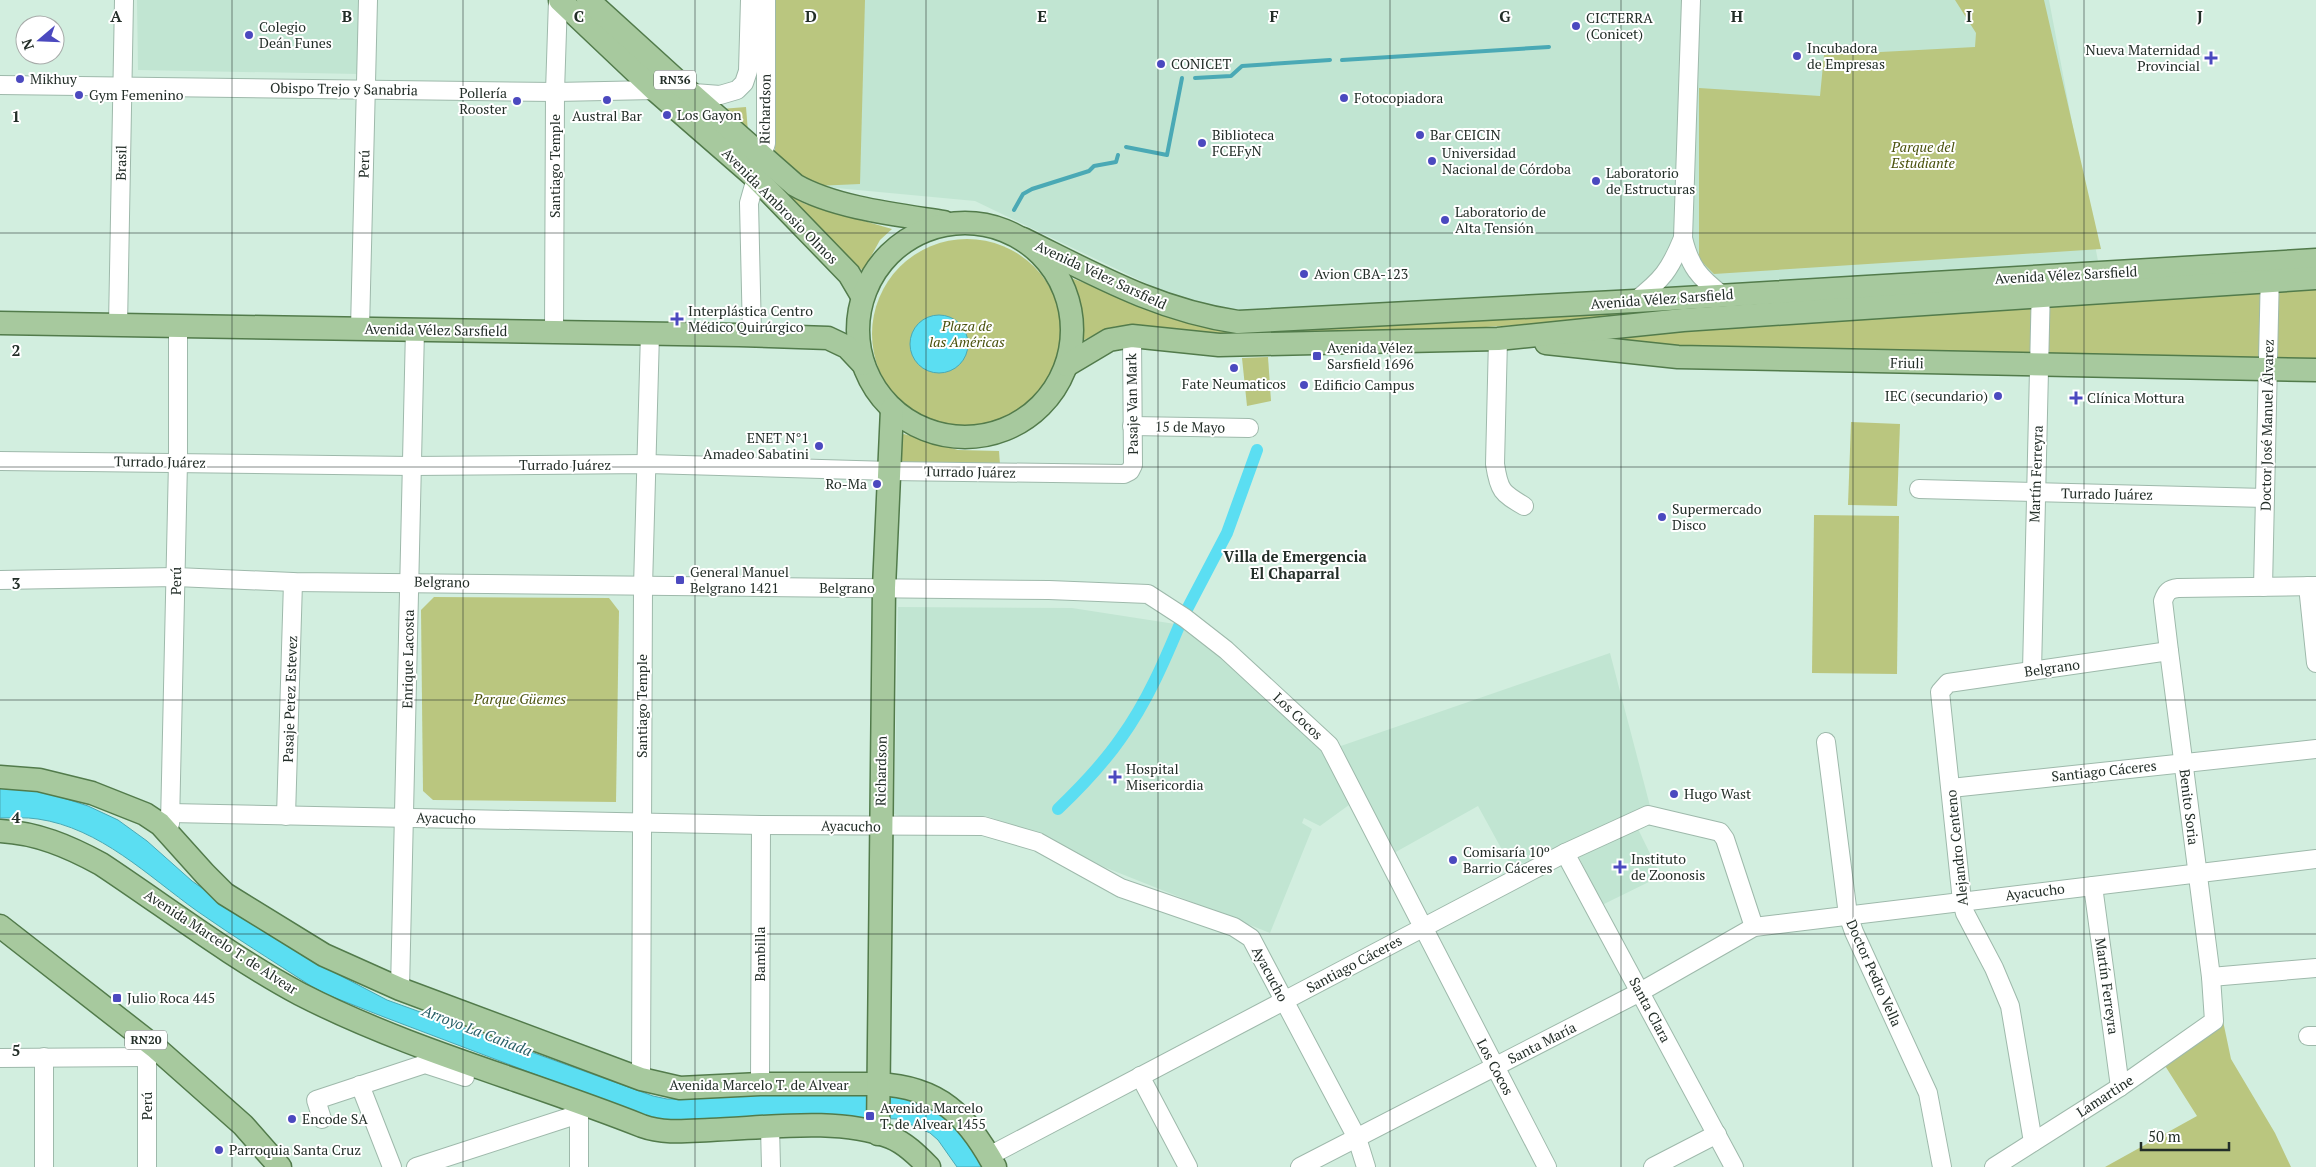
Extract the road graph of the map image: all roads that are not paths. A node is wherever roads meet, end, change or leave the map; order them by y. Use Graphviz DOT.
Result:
graph roads {
  1 [pos="124,0"];
  2 [pos="368,0"];
  3 [pos="559,0"];
  4 [pos="588,0"];
  5 [pos="750,0"];
  6 [pos="766,0"];
  7 [pos="1691,0"];
  8 [pos="0,85"];
  9 [pos="123,85"];
  10 [pos="366,89"];
  11 [pos="655,90"];
  12 [pos="688,91"];
  13 [pos="555,92"];
  14 [pos="763,157"];
  15 [pos="756,178"];
  16 [pos="950,223"];
  17 [pos="1683,238"];
  18 [pos="1024,239"];
  19 [pos="2316,260"];
  20 [pos="2270,272"];
  21 [pos="2316,278"];
  22 [pos="2042,286"];
  23 [pos="1722,295"];
  24 [pos="862,296"];
  25 [pos="1635,301"];
  26 [pos="0,323"];
  27 [pos="118,326"];
  28 [pos="178,327"];
  29 [pos="360,329"];
  30 [pos="415,329"];
  31 [pos="554,332"];
  32 [pos="650,333"];
  33 [pos="752,335"];
  34 [pos="1132,336"];
  35 [pos="1498,339"];
  36 [pos="863,364"];
  37 [pos="1067,365"];
  38 [pos="2040,365"];
  39 [pos="2268,369"];
  40 [pos="2316,370"];
  41 [pos="892,409"];
  42 [pos="1132,426"];
  43 [pos="1249,428"];
  44 [pos="0,461"];
  45 [pos="178,462"];
  46 [pos="648,464"];
  47 [pos="412,466"];
  48 [pos="890,471"];
  49 [pos="1130,471"];
  50 [pos="1919,489"];
  51 [pos="2035,492"];
  52 [pos="2265,498"];
  53 [pos="1524,506"];
  54 [pos="176,577"];
  55 [pos="0,580"];
  56 [pos="410,581"];
  57 [pos="293,582"];
  58 [pos="2312,586"];
  59 [pos="643,587"];
  60 [pos="2263,587"];
  61 [pos="884,588"];
  62 [pos="2169,652"];
  63 [pos="2316,663"];
  64 [pos="2032,671"];
  65 [pos="1940,692"];
  66 [pos="1826,742"];
  67 [pos="2316,749"];
  68 [pos="2184,763"];
  69 [pos="0,777"];
  70 [pos="1951,788"];
  71 [pos="286,816"];
  72 [pos="405,817"];
  73 [pos="642,821"];
  74 [pos="170,824"];
  75 [pos="761,825"];
  76 [pos="880,826"];
  77 [pos="0,831"];
  78 [pos="1565,853"];
  79 [pos="2316,860"];
  80 [pos="2198,873"];
  81 [pos="2093,886"];
  82 [pos="1962,901"];
  83 [pos="1848,914"];
  84 [pos="0,926"];
  85 [pos="1754,927"];
  86 [pos="1422,928"];
  87 [pos="2316,968"];
  88 [pos="2211,977"];
  89 [pos="400,989"];
  90 [pos="1640,992"];
  91 [pos="1284,1000"];
  92 [pos="2214,1021"];
  93 [pos="151,1052"];
  94 [pos="0,1058"];
  95 [pos="44,1058"];
  96 [pos="1495,1067"];
  97 [pos="1140,1076"];
  98 [pos="465,1077"];
  99 [pos="641,1079"];
  100 [pos="760,1084"];
  101 [pos="360,1085"];
  102 [pos="2120,1087"];
  103 [pos="878,1089"];
  104 [pos="581,1108"];
  105 [pos="322,1119"];
  106 [pos="770,1127"];
  107 [pos="878,1127"];
  108 [pos="1717,1134"];
  109 [pos="1357,1138"];
  110 [pos="2033,1142"];
  111 [pos="992,1161"];
  112 [pos="44,1167"];
  113 [pos="147,1167"];
  114 [pos="280,1167"];
  115 [pos="392,1167"];
  116 [pos="416,1167"];
  117 [pos="579,1167"];
  118 [pos="771,1167"];
  119 [pos="929,1167"];
  120 [pos="1188,1167"];
  121 [pos="1300,1167"];
  122 [pos="1366,1167"];
  123 [pos="1547,1167"];
  124 [pos="1653,1167"];
  125 [pos="1734,1167"];
  126 [pos="1942,1167"];
  127 [pos="1994,1167"];
  1 -- 9 [label="street, Brasil"];
  2 -- 10 [label="street, Perú"];
  3 -- 11 [label="main road, Avenida Ambrosio Olmos / RN36"];
  3 -- 13 [label="street, Santiago Temple"];
  4 -- 12 [label="main road, Avenida Ambrosio Olmos / RN36"];
  5 -- 12 [label="street, Richardson"];
  6 -- 14 [label="street, Richardson"];
  7 -- 17 [label="street"];
  8 -- 9 [label="street, Obispo Trejo y Sanabria"];
  9 -- 10 [label="street, Obispo Trejo y Sanabria"];
  9 -- 27 [label="street, Brasil"];
  10 -- 13 [label="street, Obispo Trejo y Sanabria"];
  10 -- 29 [label="street, Perú"];
  11 -- 12 [label="street, Obispo Trejo y Sanabria"];
  11 -- 13 [label="street, Obispo Trejo y Sanabria"];
  11 -- 15 [label="main road, Avenida Ambrosio Olmos / RN36"];
  12 -- 14 [label="main road, Avenida Ambrosio Olmos / RN36"];
  13 -- 31 [label="street, Santiago Temple"];
  14 -- 15 [label="street, Richardson"];
  14 -- 16 [label="main road, Avenida Ambrosio Olmos / RN36"];
  15 -- 24 [label="main road, Avenida Ambrosio Olmos / RN36"];
  15 -- 33 [label="street, Richardson"];
  16 -- 18 [label="main road, RN36"];
  16 -- 24 [label="main road, RN36"];
  17 -- 23 [label="street"];
  17 -- 25 [label="street"];
  18 -- 25 [label="main road, Avenida Vélez Sarsfield / RN36"];
  18 -- 37 [label="main road, RN36"];
  19 -- 20 [label="main road, Avenida Vélez Sarsfield / RN36"];
  20 -- 21 [label="main road, Avenida Vélez Sarsfield / RN36"];
  20 -- 22 [label="main road, Avenida Vélez Sarsfield / RN36"];
  20 -- 39 [label="street, Doctor José Manuel Álvarez"];
  22 -- 23 [label="main road, Avenida Vélez Sarsfield / RN36"];
  22 -- 35 [label="main road, Avenida Vélez Sarsfield / RN36"];
  22 -- 38 [label="street, Martín Ferreyra"];
  23 -- 25 [label="main road, Avenida Vélez Sarsfield / RN36"];
  24 -- 36 [label="main road, RN36"];
  26 -- 27 [label="main road, Avenida Vélez Sarsfield"];
  27 -- 28 [label="main road, Avenida Vélez Sarsfield"];
  28 -- 29 [label="main road, Avenida Vélez Sarsfield"];
  28 -- 45 [label="street, Perú"];
  29 -- 30 [label="main road, Avenida Vélez Sarsfield"];
  30 -- 31 [label="main road, Avenida Vélez Sarsfield"];
  30 -- 47 [label="street, Enrique Lacosta"];
  31 -- 32 [label="main road, Avenida Vélez Sarsfield"];
  32 -- 33 [label="main road, Avenida Vélez Sarsfield"];
  32 -- 46 [label="street, Santiago Temple"];
  33 -- 36 [label="main road, Avenida Vélez Sarsfield"];
  34 -- 35 [label="main road, Avenida Vélez Sarsfield / RN36"];
  34 -- 37 [label="main road, Avenida Vélez Sarsfield / RN36"];
  34 -- 42 [label="street, Pasaje Van Mark"];
  35 -- 38 [label="main road, Friuli"];
  35 -- 53 [label="street"];
  36 -- 41 [label="main road, RN36"];
  37 -- 41 [label="main road, RN36"];
  38 -- 39 [label="main road, Friuli"];
  38 -- 51 [label="street, Martín Ferreyra"];
  39 -- 40 [label="main road, Friuli"];
  39 -- 52 [label="street, Doctor José Manuel Álvarez"];
  41 -- 48 [label="main road, Richardson"];
  42 -- 43 [label="street, 15 de Mayo"];
  42 -- 49 [label="street, Pasaje Van Mark"];
  44 -- 45 [label="street, Turrado Juárez"];
  45 -- 47 [label="street, Turrado Juárez"];
  45 -- 54 [label="street, Perú"];
  46 -- 47 [label="street, Turrado Juárez"];
  46 -- 48 [label="street, Turrado Juárez"];
  46 -- 59 [label="street, Santiago Temple"];
  47 -- 56 [label="street, Enrique Lacosta"];
  48 -- 49 [label="street, Turrado Juárez"];
  48 -- 61 [label="main road, Richardson"];
  50 -- 51 [label="street, Turrado Juárez"];
  51 -- 52 [label="street, Turrado Juárez"];
  51 -- 64 [label="street, Martín Ferreyra"];
  52 -- 60 [label="street, Doctor José Manuel Álvarez"];
  54 -- 55 [label="street, Belgrano"];
  54 -- 57 [label="street, Belgrano"];
  54 -- 74 [label="street, Perú"];
  56 -- 57 [label="street, Belgrano"];
  56 -- 59 [label="street, Belgrano"];
  56 -- 72 [label="street, Enrique Lacosta"];
  57 -- 71 [label="street, Pasaje Perez Estevez"];
  58 -- 60 [label="street"];
  58 -- 63 [label="street"];
  59 -- 61 [label="street, Belgrano"];
  59 -- 73 [label="street, Santiago Temple"];
  60 -- 62 [label="street, Benito Soria"];
  61 -- 76 [label="main road, Richardson"];
  61 -- 86 [label="street, Los Cocos"];
  62 -- 64 [label="street, Belgrano"];
  62 -- 68 [label="street, Benito Soria"];
  64 -- 65 [label="street, Belgrano"];
  65 -- 70 [label="street, Alejandro Centeno"];
  66 -- 83 [label="street, Doctor Pedro Vella"];
  67 -- 68 [label="street, Santiago Cáceres"];
  68 -- 70 [label="street, Santiago Cáceres"];
  68 -- 80 [label="street, Benito Soria"];
  69 -- 74 [label="main road, Avenida Marcelo T. de Alvear"];
  70 -- 82 [label="street, Alejandro Centeno"];
  71 -- 72 [label="street, Ayacucho"];
  71 -- 74 [label="street, Ayacucho"];
  72 -- 73 [label="street, Ayacucho"];
  72 -- 89 [label="street, Enrique Lacosta"];
  73 -- 75 [label="street, Ayacucho"];
  73 -- 99 [label="street, Santiago Temple"];
  74 -- 89 [label="main road, Avenida Marcelo T. de Alvear"];
  75 -- 76 [label="street, Ayacucho"];
  75 -- 100 [label="street, Bambilla"];
  76 -- 91 [label="street, Ayacucho"];
  76 -- 103 [label="main road, Richardson"];
  77 -- 104 [label="main road, Avenida Marcelo T. de Alvear"];
  78 -- 85 [label="street, Santiago Cáceres"];
  78 -- 86 [label="street, Santiago Cáceres"];
  78 -- 90 [label="street, Santa Clara"];
  79 -- 80 [label="street, Ayacucho"];
  80 -- 81 [label="street, Ayacucho"];
  80 -- 88 [label="street, Benito Soria"];
  81 -- 82 [label="street, Ayacucho"];
  81 -- 102 [label="street, Martín Ferreyra"];
  82 -- 83 [label="street, Ayacucho"];
  82 -- 110 [label="street, Alejandro Centeno"];
  83 -- 85 [label="street, Ayacucho"];
  83 -- 126 [label="street, Doctor Pedro Vella"];
  84 -- 93 [label="main road, RN20"];
  85 -- 90 [label="street, Santa María"];
  86 -- 91 [label="street, Santiago Cáceres"];
  86 -- 96 [label="street, Los Cocos"];
  87 -- 88 [label="street"];
  88 -- 92 [label="street, Benito Soria"];
  89 -- 99 [label="main road, Avenida Marcelo T. de Alvear"];
  90 -- 96 [label="street, Santa María"];
  90 -- 108 [label="street, Santa Clara"];
  91 -- 97 [label="street, Santiago Cáceres"];
  91 -- 109 [label="street, Ayacucho"];
  92 -- 102 [label="street, Lamartine"];
  93 -- 95 [label="street"];
  93 -- 113 [label="street, Perú"];
  93 -- 114 [label="main road, RN20"];
  94 -- 95 [label="street"];
  95 -- 112 [label="street"];
  96 -- 109 [label="street, Santa María"];
  96 -- 123 [label="street, Los Cocos"];
  97 -- 111 [label="street, Santiago Cáceres"];
  97 -- 120 [label="street"];
  98 -- 101 [label="street"];
  99 -- 100 [label="main road, Avenida Marcelo T. de Alvear"];
  100 -- 103 [label="main road, Avenida Marcelo T. de Alvear"];
  101 -- 105 [label="street"];
  101 -- 115 [label="street"];
  102 -- 110 [label="street, Lamartine"];
  103 -- 107 [label="main road, Richardson"];
  103 -- 111 [label="main road, Avenida Marcelo T. de Alvear"];
  104 -- 106 [label="main road, Avenida Marcelo T. de Alvear"];
  104 -- 116 [label="street"];
  104 -- 117 [label="street"];
  106 -- 107 [label="main road, Avenida Marcelo T. de Alvear"];
  106 -- 118 [label="street"];
  107 -- 119 [label="main road, Avenida Marcelo T. de Alvear"];
  108 -- 124 [label="street"];
  108 -- 125 [label="street, Santa Clara"];
  109 -- 121 [label="street, Santa María"];
  109 -- 122 [label="street, Ayacucho"];
  110 -- 127 [label="street, Lamartine"];
}
